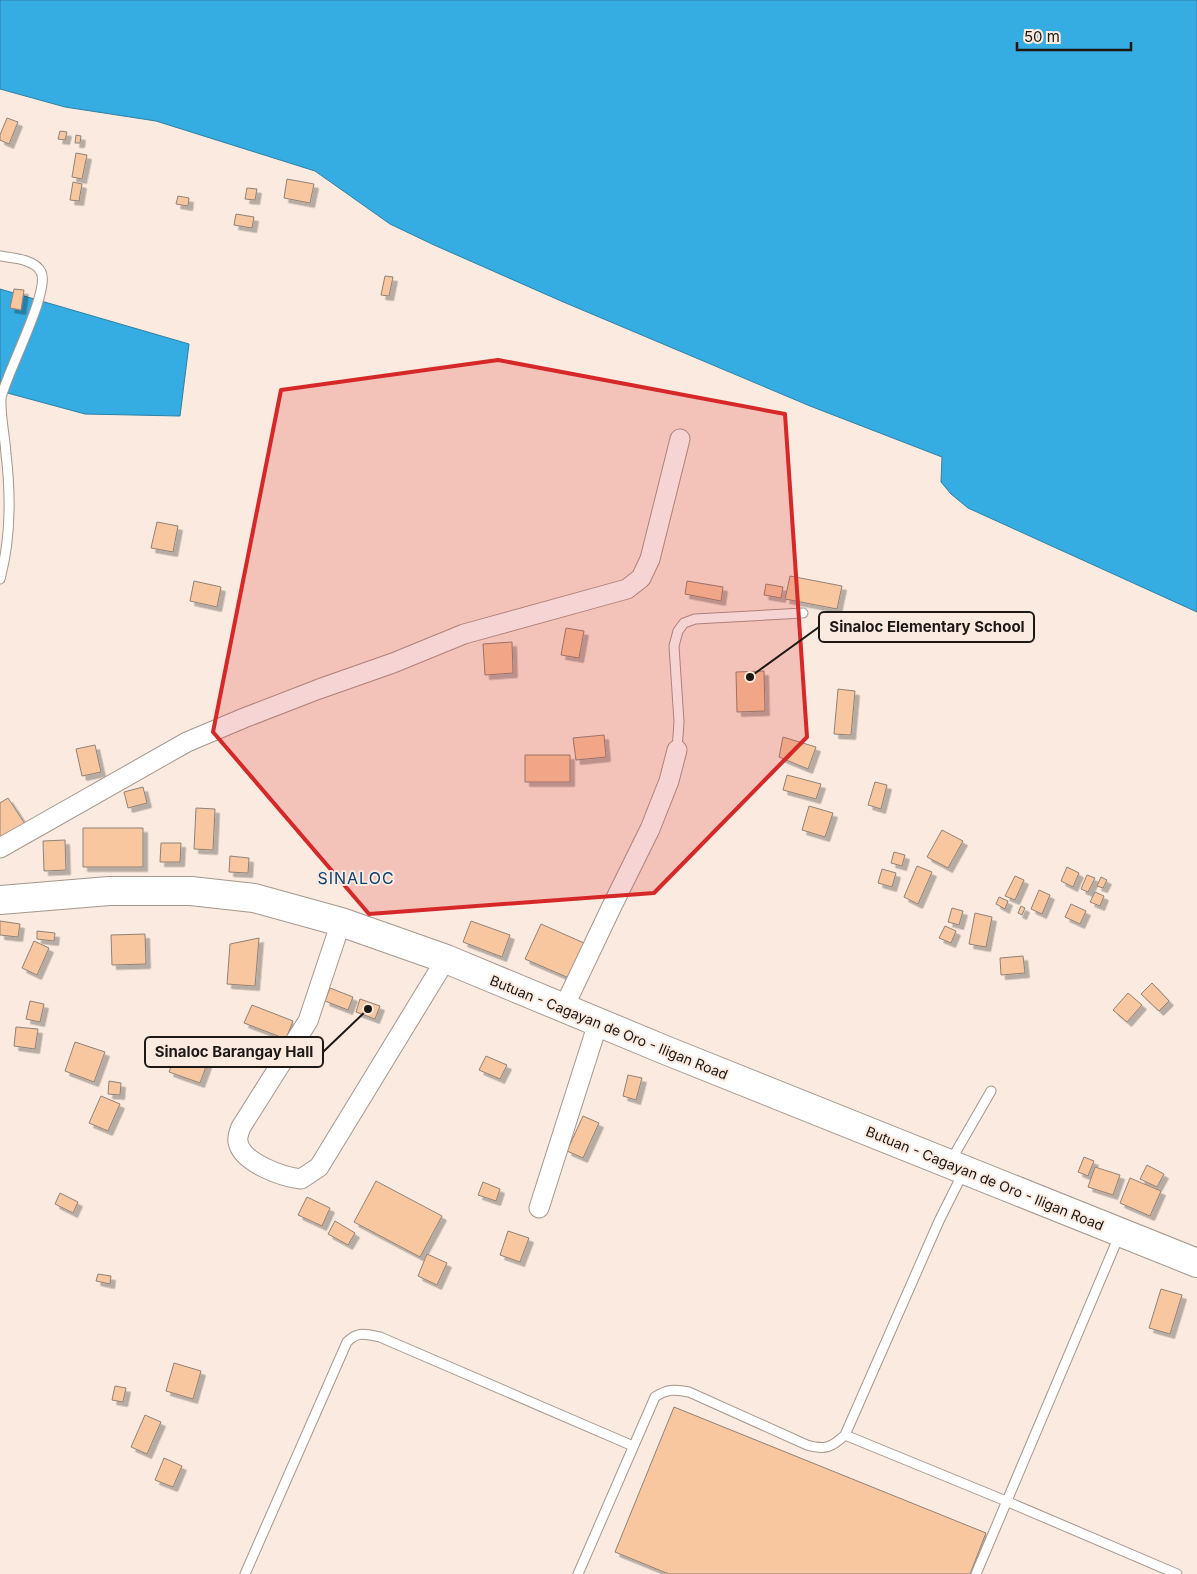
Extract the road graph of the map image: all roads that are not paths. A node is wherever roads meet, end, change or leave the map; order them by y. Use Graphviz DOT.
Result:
graph roads {
  1 [pos="0,256"];
  2 [pos="680,439"];
  3 [pos="0,579"];
  4 [pos="803,613"];
  5 [pos="677,750"];
  6 [pos="0,848"];
  7 [pos="0,900"];
  8 [pos="340,922"];
  9 [pos="446,959"];
  10 [pos="563,1008"];
  11 [pos="598,1023"];
  12 [pos="991,1092"];
  13 [pos="956,1167"];
  14 [pos="539,1208"];
  15 [pos="1120,1232"];
  16 [pos="1197,1262"];
  17 [pos="845,1435"];
  18 [pos="633,1446"];
  19 [pos="1006,1501"];
  20 [pos="245,1574"];
  21 [pos="578,1574"];
  22 [pos="976,1574"];
  23 [pos="1177,1574"];
  1 -- 3 [label="lane"];
  2 -- 6 [label="street"];
  4 -- 5 [label="lane"];
  5 -- 10 [label="street"];
  7 -- 8 [label="highway, Butuan - Cagayan de Oro - Iligan Road"];
  8 -- 9 [label="highway, Butuan - Cagayan de Oro - Iligan Road"];
  8 -- 9 [label="street"];
  9 -- 10 [label="highway, Butuan - Cagayan de Oro - Iligan Road"];
  10 -- 11 [label="highway, Butuan - Cagayan de Oro - Iligan Road"];
  11 -- 13 [label="highway, Butuan - Cagayan de Oro - Iligan Road"];
  11 -- 14 [label="street"];
  12 -- 13 [label="lane"];
  13 -- 15 [label="highway, Butuan - Cagayan de Oro - Iligan Road"];
  13 -- 17 [label="lane"];
  15 -- 16 [label="highway, Butuan - Cagayan de Oro - Iligan Road"];
  15 -- 19 [label="lane"];
  17 -- 18 [label="lane"];
  17 -- 19 [label="lane"];
  18 -- 20 [label="lane"];
  18 -- 21 [label="lane"];
  19 -- 22 [label="lane"];
  19 -- 23 [label="lane"];
}
